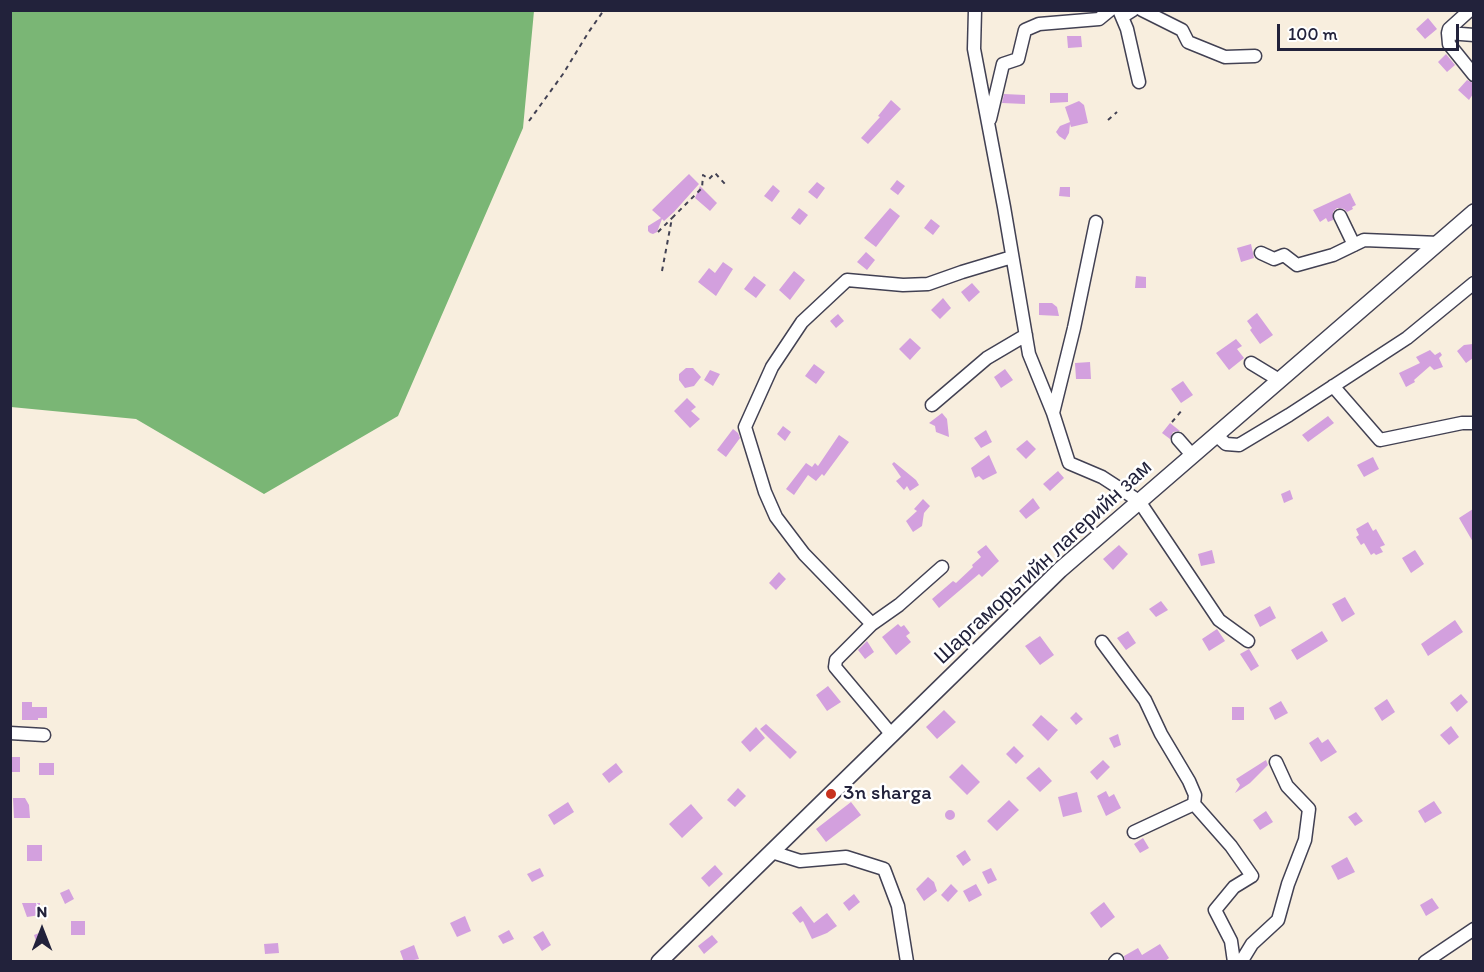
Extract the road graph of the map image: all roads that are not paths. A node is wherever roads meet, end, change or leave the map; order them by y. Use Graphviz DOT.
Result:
graph roads {
  1 [pos="975,10"];
  2 [pos="1110,10"];
  3 [pos="1133,10"];
  4 [pos="1142,10"];
  5 [pos="1470,10"];
  6 [pos="1120,14"];
  7 [pos="1448,33"];
  8 [pos="1473,35"];
  9 [pos="1255,56"];
  10 [pos="1471,68"];
  11 [pos="1139,82"];
  12 [pos="989,126"];
  13 [pos="1473,212"];
  14 [pos="1340,216"];
  15 [pos="1096,222"];
  16 [pos="1439,243"];
  17 [pos="1354,244"];
  18 [pos="1261,253"];
  19 [pos="1012,257"];
  20 [pos="1473,283"];
  21 [pos="1026,335"];
  22 [pos="1251,363"];
  23 [pos="1279,380"];
  24 [pos="1333,386"];
  25 [pos="932,405"];
  26 [pos="1053,413"];
  27 [pos="1473,423"];
  28 [pos="1216,435"];
  29 [pos="1178,439"];
  30 [pos="1192,455"];
  31 [pos="1139,501"];
  32 [pos="942,567"];
  33 [pos="872,624"];
  34 [pos="1248,641"];
  35 [pos="1102,642"];
  36 [pos="10,733"];
  37 [pos="44,735"];
  38 [pos="892,735"];
  39 [pos="1276,762"];
  40 [pos="1194,804"];
  41 [pos="1134,832"];
  42 [pos="772,852"];
  43 [pos="1473,929"];
  44 [pos="659,962"];
  45 [pos="907,962"];
  46 [pos="1234,962"];
  47 [pos="1241,962"];
  48 [pos="1425,962"];
  1 -- 12 [label="street"];
  2 -- 12 [label="street"];
  3 -- 6 [label="street"];
  4 -- 9 [label="street"];
  5 -- 7 [label="street"];
  6 -- 11 [label="street"];
  7 -- 8 [label="street"];
  7 -- 10 [label="street"];
  12 -- 19 [label="street"];
  13 -- 16 [label="street, Шаргаморьтийн лагерийн зам"];
  14 -- 17 [label="street"];
  15 -- 26 [label="street"];
  16 -- 17 [label="street"];
  16 -- 23 [label="street, Шаргаморьтийн лагерийн зам"];
  17 -- 18 [label="street"];
  19 -- 21 [label="street"];
  19 -- 33 [label="street"];
  20 -- 24 [label="street"];
  21 -- 25 [label="street"];
  21 -- 26 [label="street"];
  22 -- 23 [label="street"];
  23 -- 28 [label="street, Шаргаморьтийн лагерийн зам"];
  24 -- 27 [label="street"];
  24 -- 28 [label="street"];
  26 -- 31 [label="street"];
  28 -- 30 [label="street, Шаргаморьтийн лагерийн зам"];
  29 -- 30 [label="street"];
  30 -- 31 [label="street, Шаргаморьтийн лагерийн зам"];
  31 -- 34 [label="street"];
  31 -- 38 [label="street, Шаргаморьтийн лагерийн зам"];
  32 -- 33 [label="street"];
  33 -- 38 [label="street"];
  35 -- 40 [label="street"];
  36 -- 37 [label="street"];
  38 -- 42 [label="street, Шаргаморьтийн лагерийн зам"];
  39 -- 47 [label="street"];
  40 -- 41 [label="street"];
  40 -- 46 [label="street"];
  42 -- 44 [label="street, Шаргаморьтийн лагерийн зам"];
  42 -- 45 [label="street"];
  43 -- 48 [label="street"];
}
